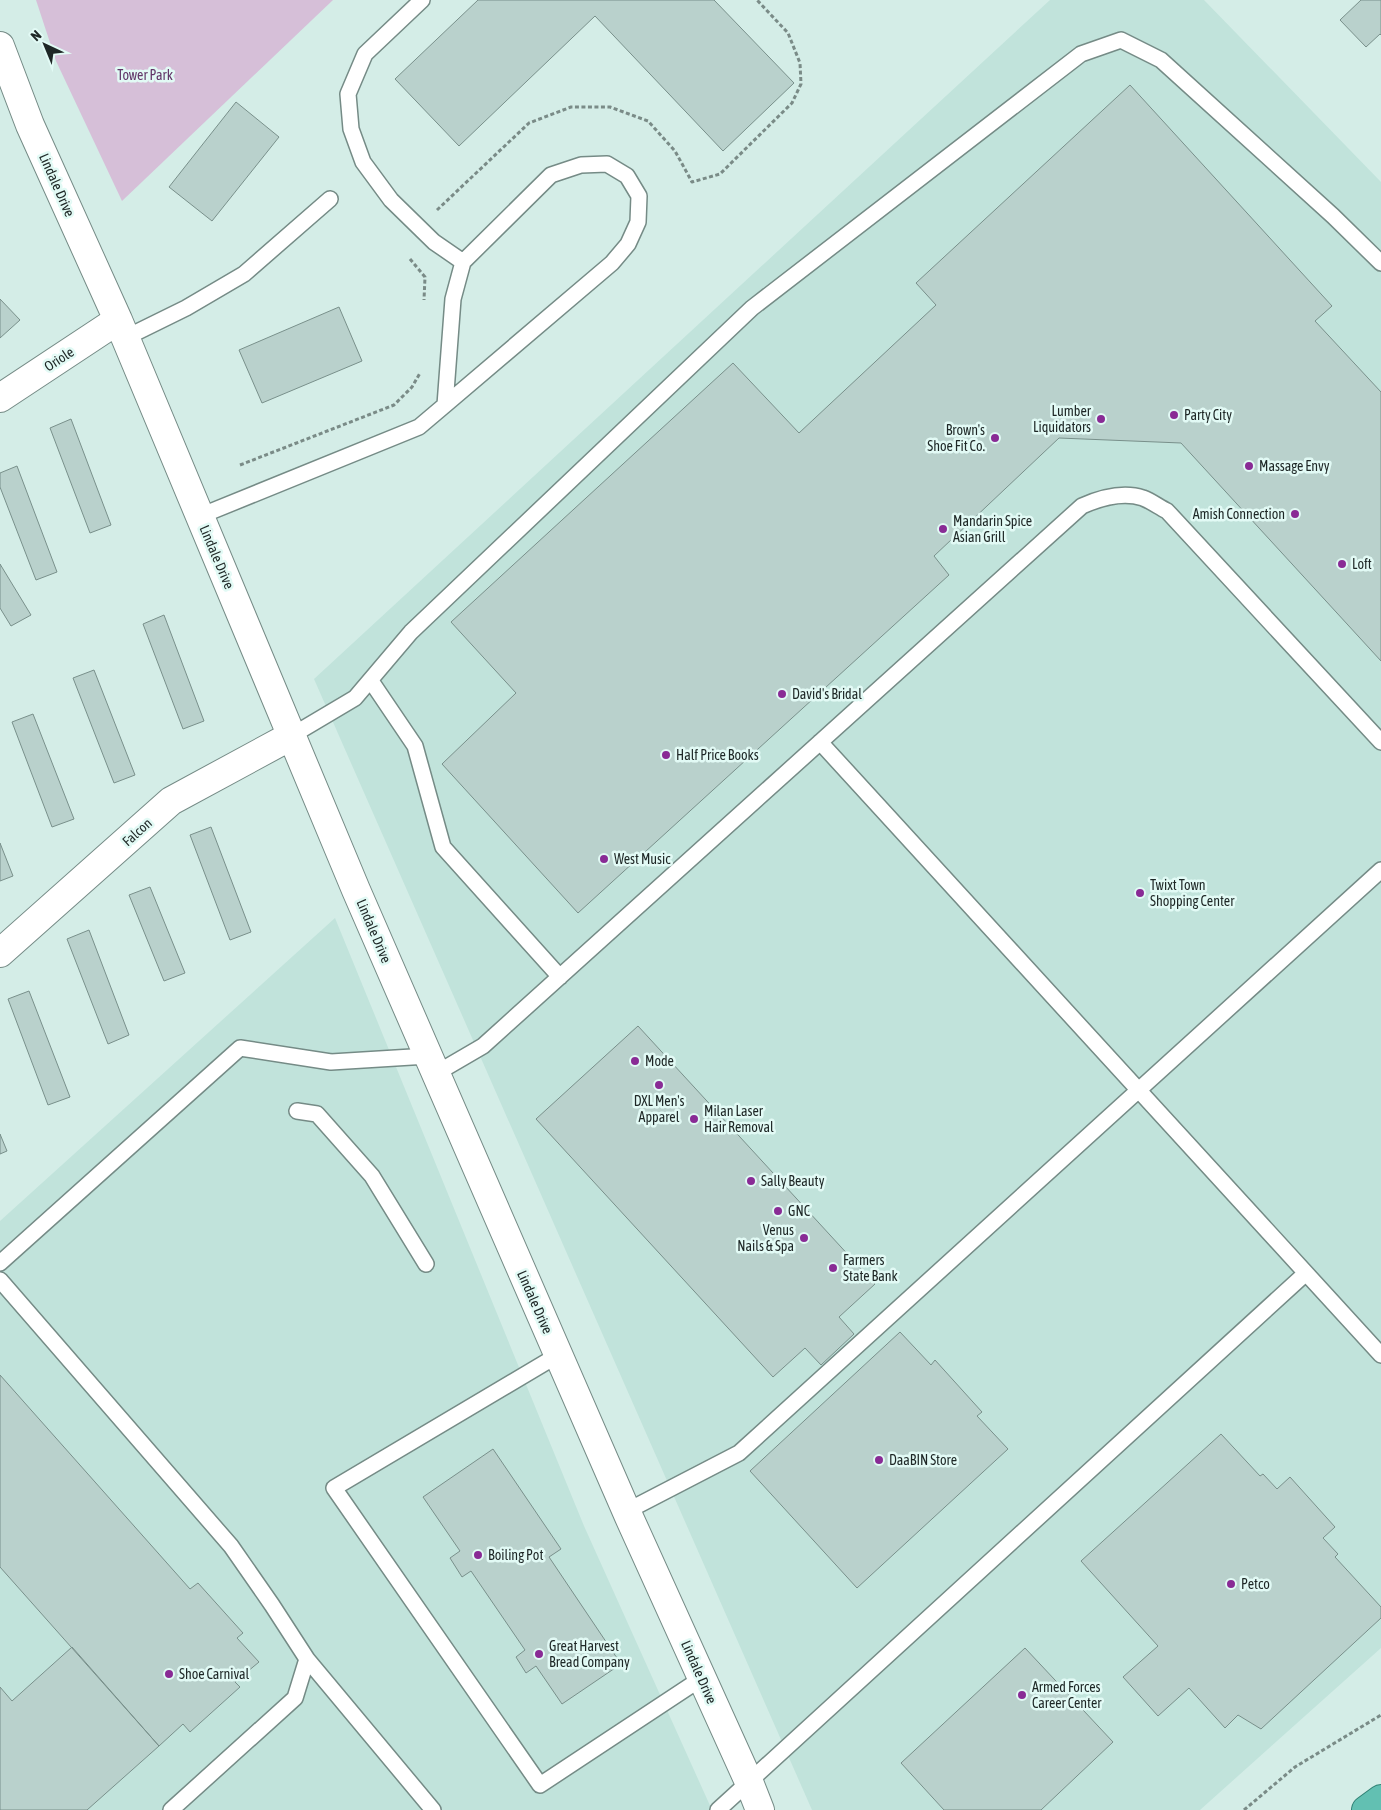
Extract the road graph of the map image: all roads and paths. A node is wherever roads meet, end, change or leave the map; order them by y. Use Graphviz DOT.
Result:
graph roads {
  1 [pos="422,0"];
  2 [pos="0,46"];
  3 [pos="330,199"];
  4 [pos="463,262"];
  5 [pos="1381,262"];
  6 [pos="122,329"];
  7 [pos="0,398"];
  8 [pos="446,405"];
  9 [pos="200,516"];
  10 [pos="371,680"];
  11 [pos="291,736"];
  12 [pos="820,742"];
  13 [pos="1381,742"];
  14 [pos="1381,870"];
  15 [pos="0,953"];
  16 [pos="560,977"];
  17 [pos="432,1065"];
  18 [pos="1138,1090"];
  19 [pos="297,1110"];
  20 [pos="0,1263"];
  21 [pos="426,1264"];
  22 [pos="1306,1274"];
  23 [pos="0,1280"];
  24 [pos="558,1354"];
  25 [pos="1381,1355"];
  26 [pos="627,1512"];
  27 [pos="307,1659"];
  28 [pos="702,1678"];
  29 [pos="1381,1715"];
  30 [pos="749,1782"];
  31 [pos="1381,1799"];
  32 [pos="170,1810"];
  33 [pos="433,1810"];
  34 [pos="718,1810"];
  35 [pos="760,1810"];
  36 [pos="1244,1810"];
  37 [pos="1366,1810"];
  1 -- 4 [label="lane"];
  2 -- 6 [label="street, Lindale Drive"];
  3 -- 6 [label="lane"];
  4 -- 8 [label="lane"];
  4 -- 8 [label="lane"];
  5 -- 10 [label="lane"];
  6 -- 7 [label="street, Oriole"];
  6 -- 9 [label="street, Lindale Drive"];
  8 -- 9 [label="lane"];
  9 -- 11 [label="street, Lindale Drive"];
  10 -- 11 [label="lane"];
  10 -- 16 [label="lane"];
  11 -- 15 [label="street, Falcon"];
  11 -- 17 [label="street, Lindale Drive"];
  12 -- 13 [label="lane"];
  12 -- 16 [label="lane"];
  12 -- 18 [label="lane"];
  14 -- 18 [label="lane"];
  16 -- 17 [label="lane"];
  17 -- 20 [label="lane"];
  17 -- 24 [label="street, Lindale Drive"];
  18 -- 22 [label="lane"];
  18 -- 26 [label="lane"];
  19 -- 21 [label="lane"];
  22 -- 25 [label="lane"];
  22 -- 30 [label="lane"];
  23 -- 27 [label="lane"];
  24 -- 26 [label="street, Lindale Drive"];
  24 -- 28 [label="lane"];
  26 -- 28 [label="street, Lindale Drive"];
  27 -- 32 [label="lane"];
  27 -- 33 [label="lane"];
  28 -- 30 [label="street, Lindale Drive"];
  29 -- 36 [label="path"];
  30 -- 34 [label="lane"];
  30 -- 35 [label="street, Lindale Drive"];
  31 -- 37 [label="highway"];
}
